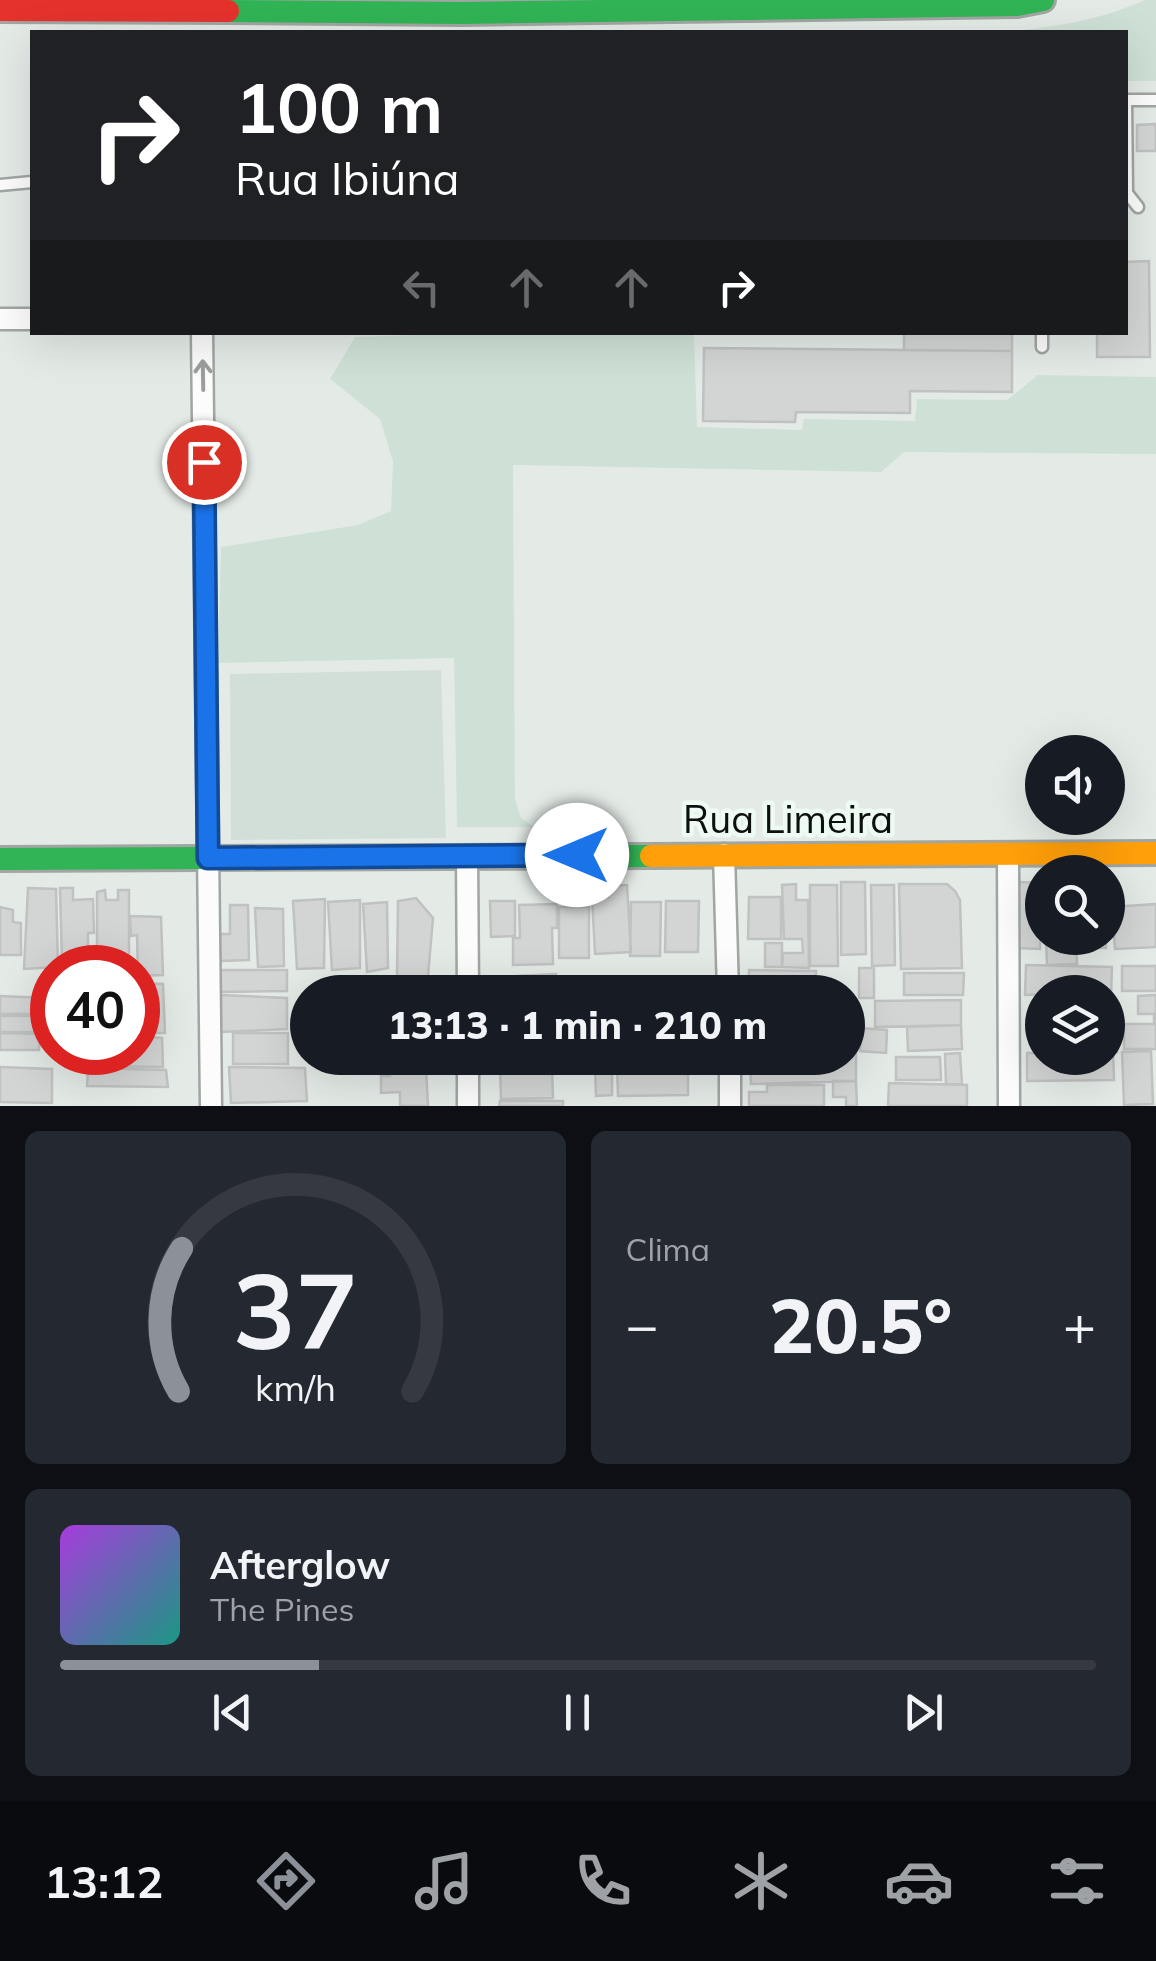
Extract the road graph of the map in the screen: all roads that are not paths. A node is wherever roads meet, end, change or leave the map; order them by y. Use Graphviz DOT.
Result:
graph roads {
  1 [pos="1043,0"];
  2 [pos="0,10"];
  3 [pos="462,23"];
  4 [pos="1128,100"];
  5 [pos="1156,100"];
  6 [pos="30,182"];
  7 [pos="0,185"];
  8 [pos="1128,195"];
  9 [pos="1138,207"];
  10 [pos="0,319"];
  11 [pos="30,319"];
  12 [pos="202,335"];
  13 [pos="1042,335"];
  14 [pos="1042,347"];
  15 [pos="1156,852"];
  16 [pos="1008,853"];
  17 [pos="724,854"];
  18 [pos="467,856"];
  19 [pos="208,858"];
  20 [pos="0,859"];
  21 [pos="468,975"];
  22 [pos="728,975"];
  23 [pos="468,1075"];
  24 [pos="730,1075"];
  25 [pos="211,1106"];
  26 [pos="468,1106"];
  27 [pos="730,1106"];
  28 [pos="1009,1106"];
  1 -- 3 [label="street"];
  2 -- 3 [label="street"];
  4 -- 5 [label="lane"];
  6 -- 7 [label="lane"];
  8 -- 9 [label="lane"];
  10 -- 11 [label="street"];
  19 -- 12 [label="street, one-way"];
  13 -- 14 [label="lane"];
  15 -- 16 [label="street, Rua Limeira"];
  16 -- 17 [label="street, Rua Limeira"];
  16 -- 28 [label="street"];
  17 -- 18 [label="street, Rua Limeira"];
  17 -- 22 [label="street"];
  18 -- 19 [label="street, Rua Limeira"];
  18 -- 21 [label="street"];
  19 -- 20 [label="street, Rua Limeira"];
  19 -- 25 [label="street"];
  23 -- 26 [label="street"];
  24 -- 27 [label="street"];
}
